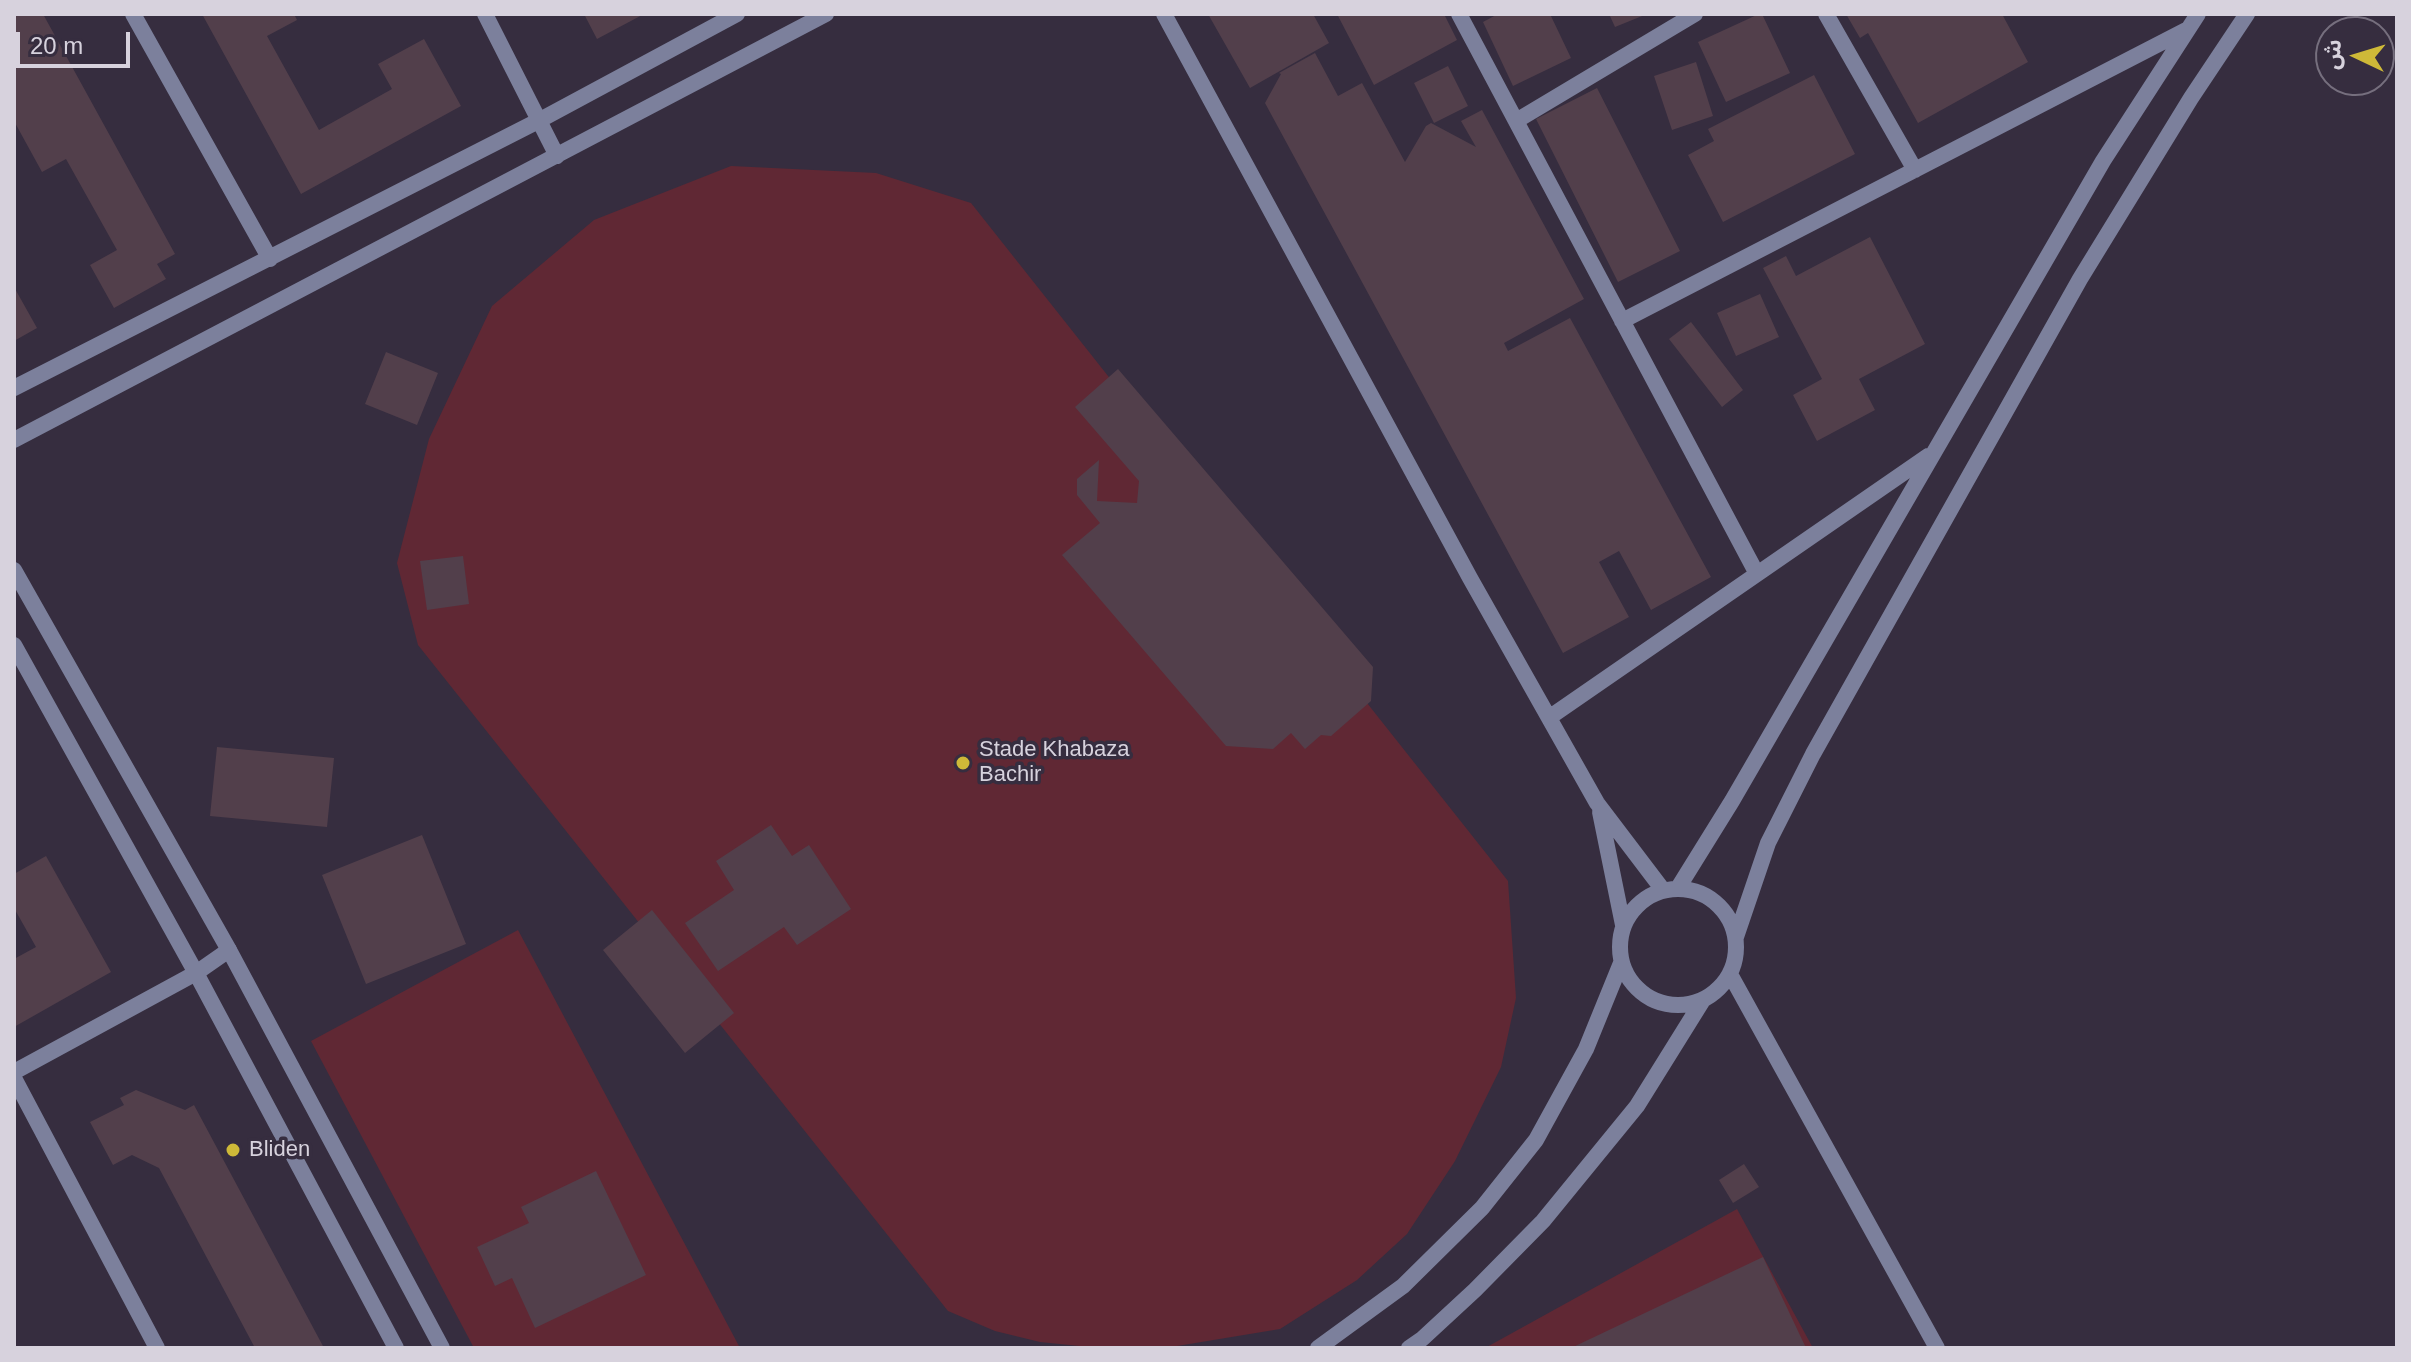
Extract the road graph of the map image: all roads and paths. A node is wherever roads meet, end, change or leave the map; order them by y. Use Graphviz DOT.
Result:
graph roads {
  1 [pos="133,14"];
  2 [pos="485,14"];
  3 [pos="737,14"];
  4 [pos="826,14"];
  5 [pos="1164,14"];
  6 [pos="1459,14"];
  7 [pos="1695,14"];
  8 [pos="1826,14"];
  9 [pos="2198,14"];
  10 [pos="2247,14"];
  11 [pos="2187,30"];
  12 [pos="540,120"];
  13 [pos="1516,121"];
  14 [pos="557,156"];
  15 [pos="1915,170"];
  16 [pos="270,259"];
  17 [pos="1622,321"];
  18 [pos="14,388"];
  19 [pos="14,440"];
  20 [pos="1932,453"];
  21 [pos="14,570"];
  22 [pos="1757,574"];
  23 [pos="14,645"];
  24 [pos="1550,717"];
  25 [pos="1597,803"];
  26 [pos="1671,889"];
  27 [pos="1623,925"];
  28 [pos="1736,937"];
  29 [pos="229,950"];
  30 [pos="1621,963"];
  31 [pos="196,973"];
  32 [pos="1730,974"];
  33 [pos="1703,1000"];
  34 [pos="14,1075"];
  35 [pos="157,1348"];
  36 [pos="396,1348"];
  37 [pos="442,1348"];
  38 [pos="1318,1348"];
  39 [pos="1409,1348"];
  40 [pos="1937,1348"];
  1 -- 16 [label="street"];
  2 -- 12 [label="street"];
  3 -- 12 [label="street"];
  4 -- 14 [label="street"];
  5 -- 24 [label="street"];
  6 -- 13 [label="street"];
  7 -- 13 [label="street"];
  8 -- 15 [label="street"];
  9 -- 11 [label="street"];
  10 -- 28 [label="street"];
  11 -- 15 [label="street"];
  11 -- 20 [label="street"];
  12 -- 14 [label="street"];
  12 -- 16 [label="street"];
  13 -- 17 [label="street"];
  14 -- 19 [label="street"];
  15 -- 17 [label="street"];
  16 -- 18 [label="street"];
  17 -- 22 [label="street"];
  20 -- 22 [label="street"];
  20 -- 26 [label="street"];
  21 -- 29 [label="street"];
  22 -- 24 [label="street"];
  23 -- 31 [label="street"];
  24 -- 25 [label="street"];
  25 -- 26 [label="street"];
  25 -- 27 [label="street"];
  26 -- 27 [label="street"];
  26 -- 28 [label="street"];
  27 -- 30 [label="street"];
  28 -- 32 [label="street"];
  29 -- 31 [label="street"];
  29 -- 37 [label="street"];
  30 -- 33 [label="street"];
  30 -- 38 [label="street"];
  31 -- 34 [label="street"];
  31 -- 36 [label="street"];
  32 -- 33 [label="street"];
  32 -- 40 [label="street"];
  33 -- 39 [label="street"];
  34 -- 35 [label="street"];
}
